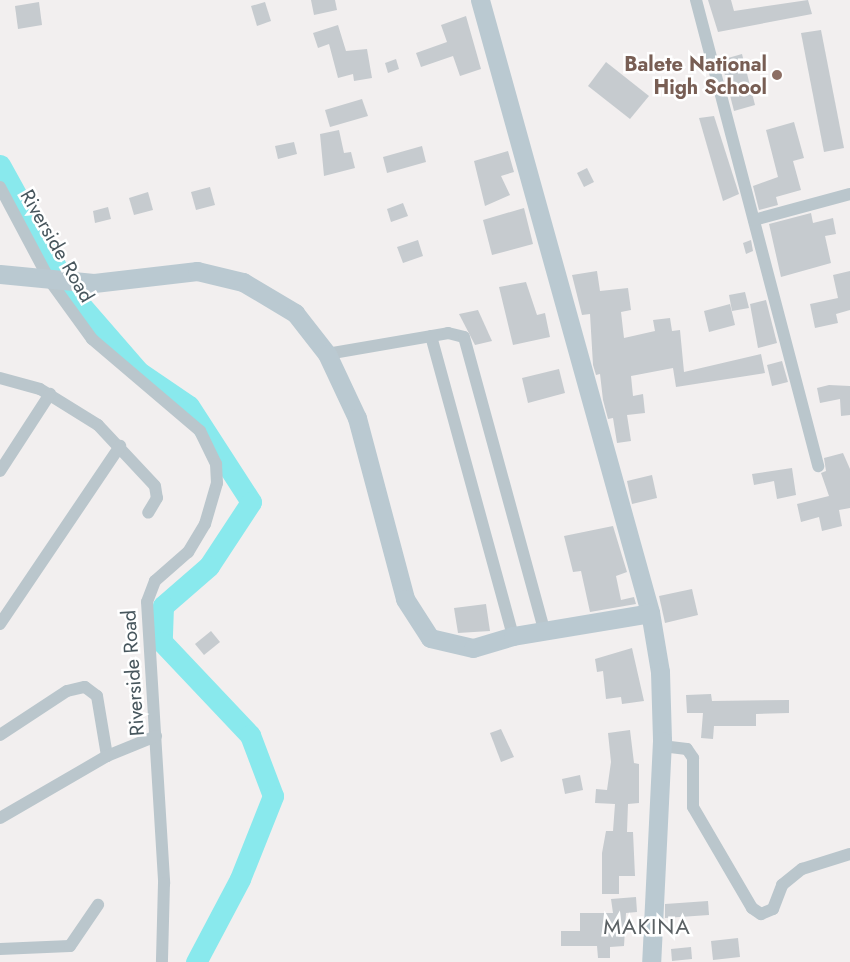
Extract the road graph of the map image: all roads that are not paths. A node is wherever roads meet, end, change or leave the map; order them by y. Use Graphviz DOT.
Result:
graph roads {
  1 [pos="480,0"];
  2 [pos="696,0"];
  3 [pos="0,187"];
  4 [pos="850,194"];
  5 [pos="754,220"];
  6 [pos="0,274"];
  7 [pos="50,281"];
  8 [pos="431,336"];
  9 [pos="327,354"];
  10 [pos="0,378"];
  11 [pos="50,394"];
  12 [pos="120,446"];
  13 [pos="818,466"];
  14 [pos="0,471"];
  15 [pos="148,513"];
  16 [pos="650,613"];
  17 [pos="0,624"];
  18 [pos="544,630"];
  19 [pos="513,636"];
  20 [pos="0,735"];
  21 [pos="156,736"];
  22 [pos="662,746"];
  23 [pos="107,756"];
  24 [pos="0,818"];
  25 [pos="850,854"];
  26 [pos="98,905"];
  27 [pos="0,949"];
  28 [pos="162,962"];
  29 [pos="651,962"];
  1 -- 16 [label="main road"];
  2 -- 5 [label="street"];
  3 -- 7 [label="street, Riverside Road"];
  4 -- 5 [label="street"];
  5 -- 13 [label="street"];
  6 -- 7 [label="main road"];
  7 -- 9 [label="main road"];
  7 -- 21 [label="street, Riverside Road"];
  8 -- 9 [label="street"];
  8 -- 18 [label="street"];
  8 -- 19 [label="street"];
  9 -- 19 [label="main road"];
  10 -- 11 [label="street"];
  11 -- 12 [label="street"];
  11 -- 14 [label="street"];
  12 -- 15 [label="street"];
  12 -- 17 [label="street"];
  16 -- 18 [label="main road"];
  16 -- 22 [label="main road"];
  18 -- 19 [label="main road"];
  20 -- 23 [label="street"];
  21 -- 23 [label="street"];
  21 -- 28 [label="street, Riverside Road"];
  22 -- 25 [label="street"];
  22 -- 29 [label="main road"];
  23 -- 24 [label="street"];
  26 -- 27 [label="street"];
}
